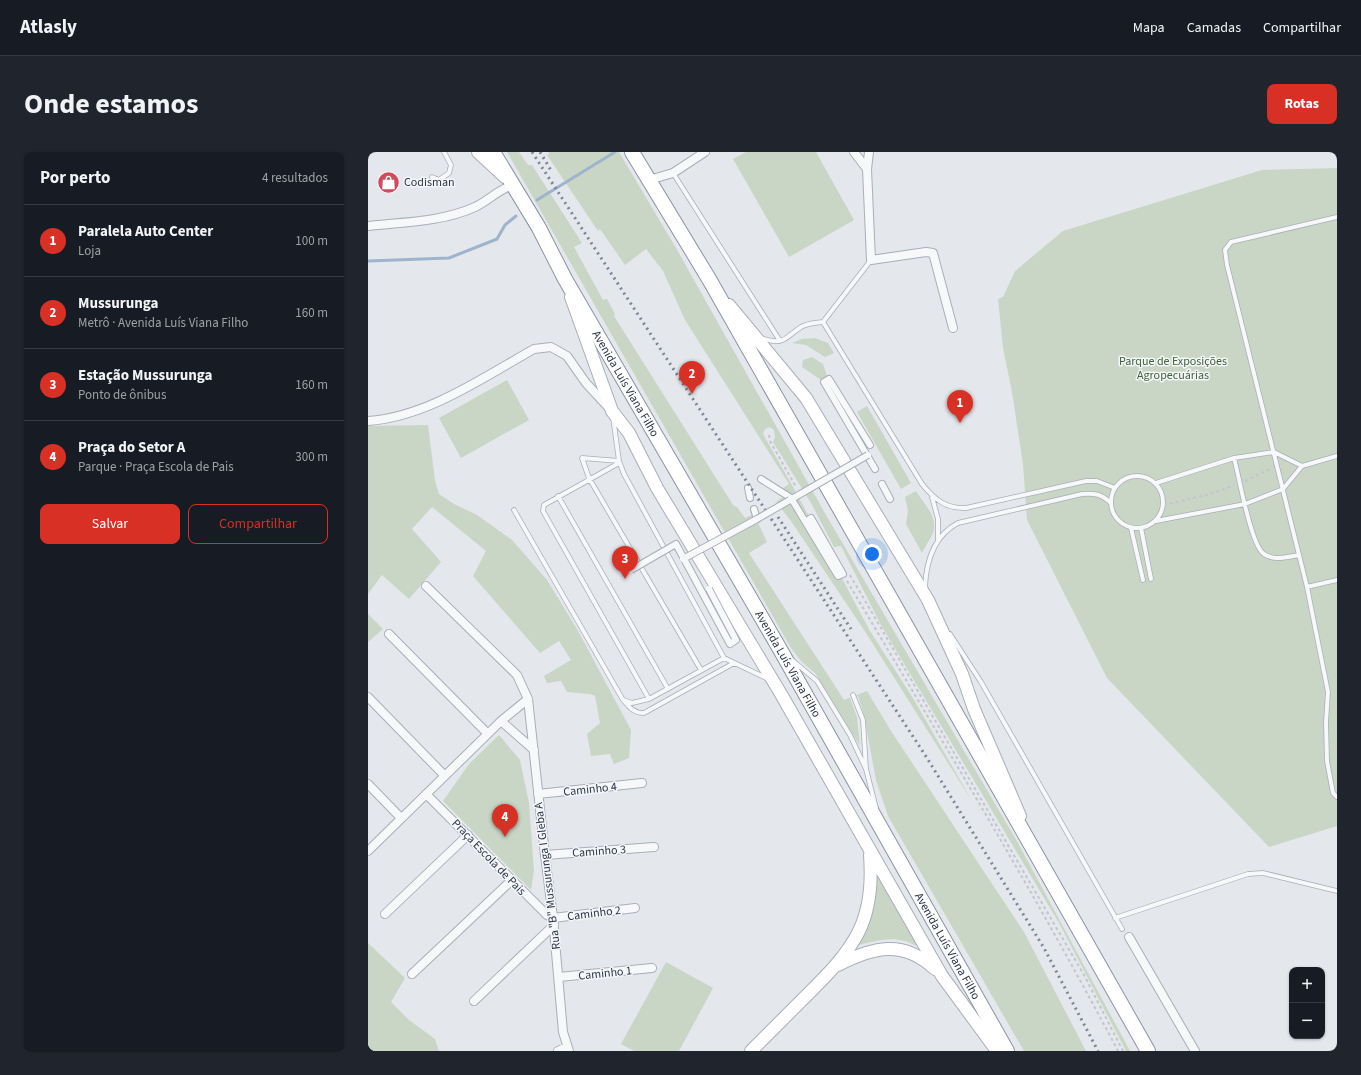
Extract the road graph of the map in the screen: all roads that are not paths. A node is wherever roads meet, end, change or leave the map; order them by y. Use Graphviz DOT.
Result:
graph roads {
  1 [pos="444,152"];
  2 [pos="478,152"];
  3 [pos="493,152"];
  4 [pos="632,152"];
  5 [pos="705,152"];
  6 [pos="854,152"];
  7 [pos="869,152"];
  8 [pos="867,169"];
  9 [pos="673,173"];
  10 [pos="432,177"];
  11 [pos="649,180"];
  12 [pos="511,182"];
  13 [pos="1337,217"];
  14 [pos="368,226"];
  15 [pos="871,260"];
  16 [pos="566,279"];
  17 [pos="708,279"];
  18 [pos="823,322"];
  19 [pos="953,328"];
  20 [pos="751,333"];
  21 [pos="780,341"];
  22 [pos="612,411"];
  23 [pos="368,421"];
  24 [pos="870,445"];
  25 [pos="1274,452"];
  26 [pos="868,455"];
  27 [pos="1337,456"];
  28 [pos="1234,458"];
  29 [pos="619,462"];
  30 [pos="1302,466"];
  31 [pos="875,469"];
  32 [pos="589,478"];
  33 [pos="760,480"];
  34 [pos="1156,483"];
  35 [pos="882,484"];
  36 [pos="748,488"];
  37 [pos="1115,488"];
  38 [pos="1283,489"];
  39 [pos="558,496"];
  40 [pos="932,496"];
  41 [pos="750,498"];
  42 [pos="791,498"];
  43 [pos="890,499"];
  44 [pos="1111,503"];
  45 [pos="1245,504"];
  46 [pos="754,508"];
  47 [pos="514,510"];
  48 [pos="757,519"];
  49 [pos="1156,521"];
  50 [pos="1131,528"];
  51 [pos="1141,528"];
  52 [pos="938,540"];
  53 [pos="1299,555"];
  54 [pos="829,556"];
  55 [pos="683,559"];
  56 [pos="629,567"];
  57 [pos="1151,579"];
  58 [pos="1144,580"];
  59 [pos="1337,580"];
  60 [pos="426,586"];
  61 [pos="1308,587"];
  62 [pos="926,598"];
  63 [pos="389,634"];
  64 [pos="730,637"];
  65 [pos="781,652"];
  66 [pos="724,658"];
  67 [pos="734,664"];
  68 [pos="701,670"];
  69 [pos="668,689"];
  70 [pos="781,694"];
  71 [pos="853,695"];
  72 [pos="368,697"];
  73 [pos="528,699"];
  74 [pos="649,699"];
  75 [pos="623,700"];
  76 [pos="501,721"];
  77 [pos="488,733"];
  78 [pos="866,749"];
  79 [pos="534,750"];
  80 [pos="857,752"];
  81 [pos="866,769"];
  82 [pos="444,775"];
  83 [pos="642,783"];
  84 [pos="368,784"];
  85 [pos="426,794"];
  86 [pos="538,794"];
  87 [pos="1337,797"];
  88 [pos="401,818"];
  89 [pos="881,830"];
  90 [pos="468,835"];
  91 [pos="654,847"];
  92 [pos="368,850"];
  93 [pos="870,852"];
  94 [pos="545,855"];
  95 [pos="1041,865"];
  96 [pos="512,880"];
  97 [pos="1337,891"];
  98 [pos="635,908"];
  99 [pos="385,914"];
  100 [pos="1115,918"];
  101 [pos="554,921"];
  102 [pos="1122,929"];
  103 [pos="1129,937"];
  104 [pos="835,966"];
  105 [pos="652,968"];
  106 [pos="412,974"];
  107 [pos="942,976"];
  108 [pos="559,977"];
  109 [pos="474,1001"];
  110 [pos="568,1049"];
  111 [pos="558,1051"];
  112 [pos="751,1051"];
  113 [pos="997,1051"];
  114 [pos="1007,1051"];
  115 [pos="1148,1051"];
  116 [pos="1195,1051"];
  1 -- 10 [label="lane"];
  2 -- 12 [label="main road, Avenida Luís Viana Filho"];
  3 -- 12 [label="highway, Avenida Luís Viana Filho"];
  4 -- 11 [label="highway"];
  5 -- 9 [label="street"];
  6 -- 8 [label="street"];
  7 -- 8 [label="street"];
  8 -- 15 [label="street"];
  9 -- 11 [label="street"];
  9 -- 21 [label="lane"];
  11 -- 17 [label="highway"];
  12 -- 14 [label="street"];
  12 -- 16 [label="highway, Avenida Luís Viana Filho"];
  13 -- 25 [label="lane"];
  15 -- 18 [label="lane"];
  15 -- 19 [label="street"];
  16 -- 22 [label="main road, Avenida Luís Viana Filho"];
  16 -- 65 [label="highway, Avenida Luís Viana Filho"];
  17 -- 20 [label="main road"];
  17 -- 95 [label="highway"];
  18 -- 21 [label="lane"];
  18 -- 40 [label="lane"];
  20 -- 21 [label="lane"];
  20 -- 62 [label="main road"];
  22 -- 23 [label="street"];
  22 -- 29 [label="lane"];
  22 -- 70 [label="main road, Avenida Luís Viana Filho"];
  24 -- 26 [label="street"];
  25 -- 28 [label="lane"];
  25 -- 30 [label="lane"];
  25 -- 38 [label="lane"];
  26 -- 31 [label="street"];
  26 -- 42 [label="street, bridge"];
  27 -- 30 [label="lane"];
  28 -- 34 [label="lane"];
  28 -- 45 [label="lane"];
  29 -- 32 [label="lane"];
  29 -- 32 [label="lane"];
  29 -- 66 [label="lane"];
  30 -- 38 [label="lane"];
  32 -- 39 [label="lane"];
  32 -- 68 [label="lane"];
  33 -- 42 [label="street"];
  34 -- 37 [label="lane"];
  34 -- 49 [label="lane"];
  35 -- 43 [label="street"];
  36 -- 41 [label="street"];
  37 -- 40 [label="lane"];
  37 -- 44 [label="lane"];
  38 -- 45 [label="lane"];
  38 -- 53 [label="lane"];
  39 -- 69 [label="lane"];
  39 -- 74 [label="lane"];
  40 -- 52 [label="lane"];
  42 -- 48 [label="street, bridge"];
  42 -- 54 [label="street, bridge"];
  44 -- 50 [label="lane"];
  44 -- 52 [label="lane"];
  45 -- 49 [label="lane"];
  45 -- 53 [label="lane"];
  46 -- 48 [label="street"];
  47 -- 75 [label="lane"];
  48 -- 55 [label="street, bridge"];
  49 -- 51 [label="lane"];
  50 -- 51 [label="lane"];
  50 -- 58 [label="lane"];
  51 -- 57 [label="lane"];
  52 -- 62 [label="lane"];
  53 -- 61 [label="lane"];
  55 -- 56 [label="street, bridge"];
  55 -- 64 [label="street, bridge"];
  59 -- 61 [label="lane"];
  60 -- 73 [label="street, Rua \"B\" Mussurunga I Gleba A"];
  61 -- 87 [label="lane"];
  62 -- 95 [label="main road"];
  62 -- 100 [label="lane"];
  63 -- 77 [label="street"];
  65 -- 80 [label="lane"];
  65 -- 89 [label="highway, Avenida Luís Viana Filho"];
  66 -- 67 [label="lane"];
  66 -- 68 [label="lane"];
  67 -- 70 [label="lane"];
  67 -- 75 [label="lane"];
  68 -- 69 [label="lane"];
  69 -- 74 [label="lane"];
  70 -- 93 [label="main road, Avenida Luís Viana Filho"];
  71 -- 78 [label="lane"];
  72 -- 82 [label="street"];
  73 -- 76 [label="street"];
  73 -- 79 [label="street, Rua \"B\" Mussurunga I Gleba A"];
  74 -- 75 [label="lane"];
  76 -- 77 [label="street"];
  76 -- 79 [label="street"];
  77 -- 82 [label="street"];
  78 -- 80 [label="lane"];
  78 -- 81 [label="lane"];
  79 -- 86 [label="street, Rua \"B\" Mussurunga I Gleba A"];
  80 -- 81 [label="lane"];
  81 -- 89 [label="lane"];
  82 -- 85 [label="street"];
  83 -- 86 [label="street, Caminho 4"];
  84 -- 88 [label="street"];
  85 -- 88 [label="street"];
  85 -- 90 [label="street, Praça Escola de Pais"];
  86 -- 94 [label="street, Rua \"B\" Mussurunga I Gleba A"];
  88 -- 92 [label="street"];
  89 -- 114 [label="highway, Avenida Luís Viana Filho"];
  90 -- 96 [label="street, Praça Escola de Pais"];
  90 -- 99 [label="street"];
  91 -- 94 [label="street, Caminho 3"];
  93 -- 104 [label="main road"];
  93 -- 107 [label="main road, Avenida Luís Viana Filho"];
  94 -- 101 [label="street, Rua \"B\" Mussurunga I Gleba A"];
  95 -- 115 [label="highway"];
  96 -- 101 [label="street, Praça Escola de Pais"];
  96 -- 106 [label="street"];
  97 -- 100 [label="lane"];
  98 -- 101 [label="street, Caminho 2"];
  100 -- 102 [label="lane"];
  101 -- 108 [label="street, Rua \"B\" Mussurunga I Gleba A"];
  101 -- 109 [label="street"];
  103 -- 116 [label="street"];
  104 -- 107 [label="main road"];
  104 -- 112 [label="main road"];
  105 -- 108 [label="street, Caminho 1"];
  107 -- 113 [label="main road, Avenida Luís Viana Filho"];
  108 -- 110 [label="street, Rua \"B\" Mussurunga I Gleba A"];
  110 -- 111 [label="street"];
}
